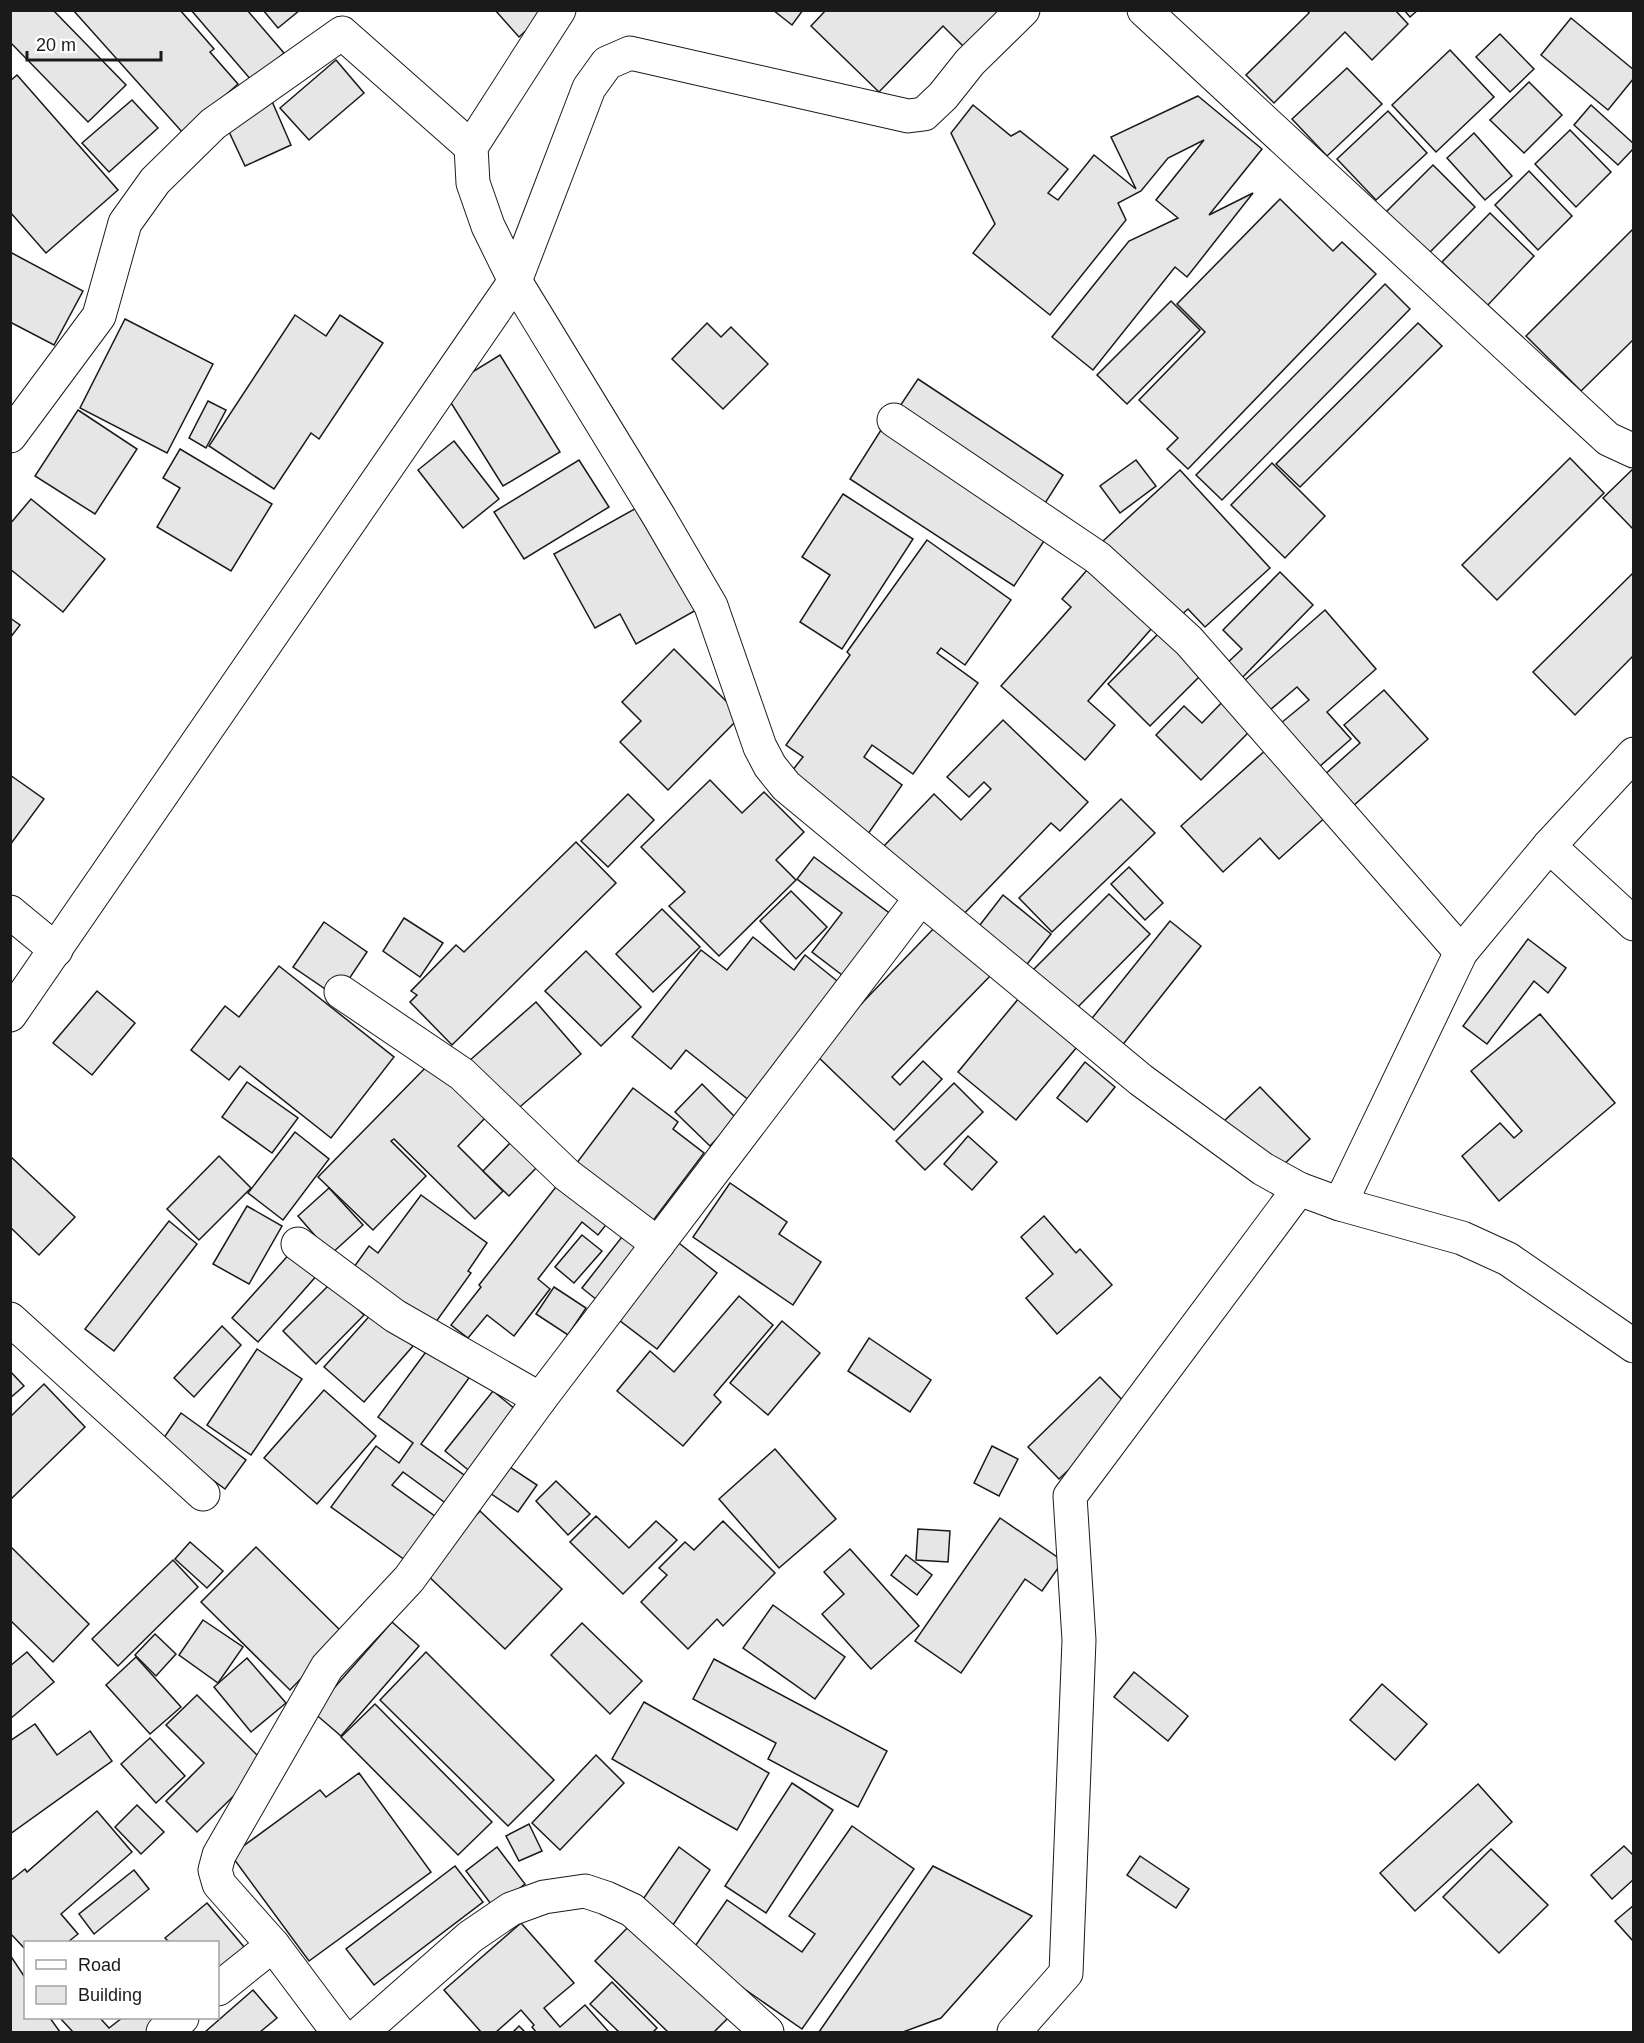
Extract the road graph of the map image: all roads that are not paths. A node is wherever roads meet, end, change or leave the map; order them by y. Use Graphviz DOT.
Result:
graph roads {
  1 [pos="559,10"];
  2 [pos="1023,10"];
  3 [pos="1144,10"];
  4 [pos="471,147"];
  5 [pos="515,281"];
  6 [pos="894,420"];
  7 [pos="10,436"];
  8 [pos="1634,451"];
  9 [pos="1634,754"];
  10 [pos="1549,846"];
  11 [pos="920,898"];
  12 [pos="10,912"];
  13 [pos="1634,924"];
  14 [pos="56,950"];
  15 [pos="1461,952"];
  16 [pos="341,992"];
  17 [pos="10,1015"];
  18 [pos="1299,1189"];
  19 [pos="1340,1204"];
  20 [pos="298,1244"];
  21 [pos="658,1244"];
  22 [pos="10,1319"];
  23 [pos="1634,1346"];
  24 [pos="540,1399"];
  25 [pos="203,1494"];
  26 [pos="273,1945"];
  27 [pos="219,1988"];
  28 [pos="181,2019"];
  29 [pos="163,2032"];
  30 [pos="338,2032"];
  31 [pos="362,2032"];
  32 [pos="767,2032"];
  33 [pos="1014,2032"];
  1 -- 4 [label="street"];
  2 -- 5 [label="street"];
  3 -- 8 [label="street"];
  4 -- 5 [label="street"];
  4 -- 7 [label="street"];
  5 -- 11 [label="street"];
  5 -- 14 [label="street"];
  6 -- 15 [label="street"];
  9 -- 10 [label="street"];
  10 -- 13 [label="street"];
  10 -- 15 [label="street"];
  11 -- 18 [label="street"];
  11 -- 21 [label="street"];
  12 -- 14 [label="street"];
  14 -- 17 [label="street"];
  15 -- 19 [label="street"];
  16 -- 21 [label="street"];
  18 -- 19 [label="street"];
  18 -- 33 [label="street"];
  19 -- 23 [label="street"];
  20 -- 24 [label="street"];
  21 -- 24 [label="street"];
  22 -- 25 [label="street"];
  24 -- 26 [label="street"];
  26 -- 27 [label="street"];
  26 -- 30 [label="street"];
  28 -- 29 [label="street"];
  31 -- 32 [label="street"];
}
